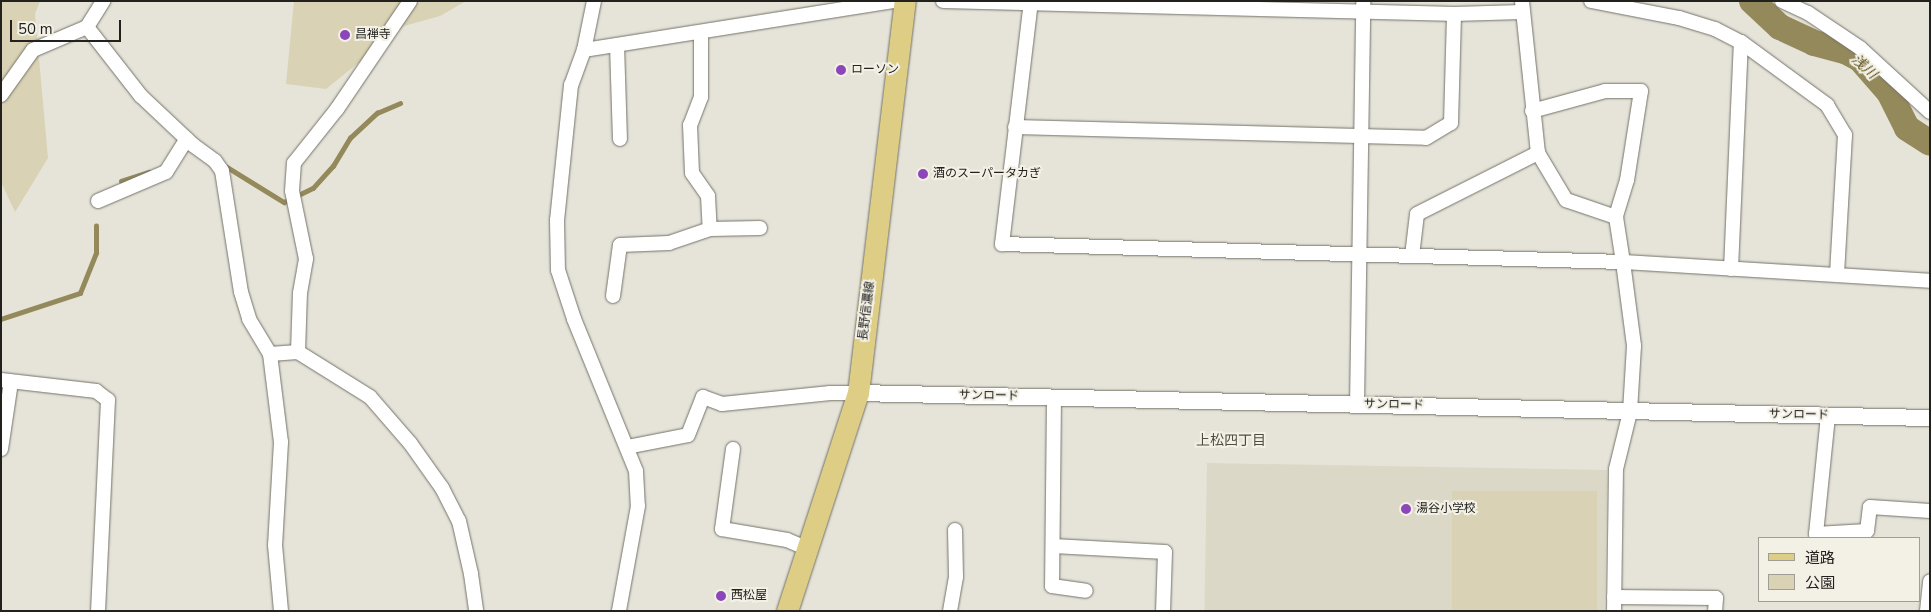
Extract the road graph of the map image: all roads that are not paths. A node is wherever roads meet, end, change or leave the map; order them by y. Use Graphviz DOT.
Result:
graph roads {
  1 [pos="103,1"];
  2 [pos="410,1"];
  3 [pos="594,1"];
  4 [pos="894,1"];
  5 [pos="905,1"];
  6 [pos="943,1"];
  7 [pos="1590,1"];
  8 [pos="1782,1"];
  9 [pos="1031,3"];
  10 [pos="1248,5"];
  11 [pos="1363,6"];
  12 [pos="1522,7"];
  13 [pos="1454,14"];
  14 [pos="87,27"];
  15 [pos="701,33"];
  16 [pos="1741,42"];
  17 [pos="617,45"];
  18 [pos="584,50"];
  19 [pos="1,95"];
  20 [pos="1532,111"];
  21 [pos="1930,112"];
  22 [pos="1015,127"];
  23 [pos="1362,138"];
  24 [pos="187,139"];
  25 [pos="620,139"];
  26 [pos="1538,153"];
  27 [pos="98,201"];
  28 [pos="1616,217"];
  29 [pos="760,228"];
  30 [pos="710,229"];
  31 [pos="1360,255"];
  32 [pos="1412,256"];
  33 [pos="1623,262"];
  34 [pos="1731,269"];
  35 [pos="1838,275"];
  36 [pos="1930,281"];
  37 [pos="613,296"];
  38 [pos="298,352"];
  39 [pos="270,354"];
  40 [pos="6,381"];
  41 [pos="858,393"];
  42 [pos="1054,398"];
  43 [pos="1357,405"];
  44 [pos="1630,412"];
  45 [pos="1828,416"];
  46 [pos="1930,418"];
  47 [pos="627,448"];
  48 [pos="1,449"];
  49 [pos="733,449"];
  50 [pos="1930,511"];
  51 [pos="955,530"];
  52 [pos="1052,546"];
  53 [pos="808,549"];
  54 [pos="1930,581"];
  55 [pos="1086,591"];
  56 [pos="1614,604"];
  57 [pos="98,611"];
  58 [pos="281,611"];
  59 [pos="476,611"];
  60 [pos="619,611"];
  61 [pos="787,611"];
  62 [pos="950,611"];
  63 [pos="1163,611"];
  64 [pos="1715,611"];
  65 [pos="1927,611"];
  1 -- 14 [label="street"];
  2 -- 38 [label="street"];
  3 -- 18 [label="street"];
  4 -- 15 [label="street"];
  5 -- 41 [label="main road, 長野信濃線"];
  6 -- 9 [label="street"];
  7 -- 16 [label="street"];
  8 -- 21 [label="street"];
  9 -- 10 [label="street"];
  9 -- 22 [label="street"];
  10 -- 11 [label="street"];
  11 -- 13 [label="street"];
  11 -- 23 [label="street"];
  12 -- 13 [label="street"];
  12 -- 20 [label="street"];
  13 -- 23 [label="street"];
  14 -- 19 [label="street"];
  14 -- 24 [label="street"];
  15 -- 17 [label="street"];
  15 -- 30 [label="street"];
  16 -- 34 [label="street"];
  16 -- 35 [label="street"];
  17 -- 18 [label="street"];
  17 -- 25 [label="street"];
  18 -- 47 [label="street"];
  20 -- 26 [label="street"];
  20 -- 28 [label="street"];
  22 -- 23 [label="street"];
  22 -- 31 [label="street"];
  23 -- 31 [label="street"];
  24 -- 27 [label="street"];
  24 -- 39 [label="street"];
  26 -- 28 [label="street"];
  26 -- 32 [label="street"];
  28 -- 33 [label="street"];
  29 -- 30 [label="street"];
  30 -- 37 [label="street"];
  31 -- 32 [label="street"];
  31 -- 43 [label="street"];
  32 -- 33 [label="street"];
  33 -- 34 [label="street"];
  33 -- 44 [label="street"];
  34 -- 35 [label="street"];
  35 -- 36 [label="street"];
  38 -- 39 [label="street"];
  38 -- 59 [label="street"];
  39 -- 58 [label="street"];
  40 -- 48 [label="street"];
  40 -- 57 [label="street"];
  41 -- 42 [label="street, サンロード"];
  41 -- 47 [label="street"];
  41 -- 53 [label="main road, 長野信濃線"];
  42 -- 43 [label="street, サンロード"];
  42 -- 52 [label="street"];
  43 -- 44 [label="street, サンロード"];
  44 -- 45 [label="street, サンロード"];
  44 -- 56 [label="street"];
  45 -- 46 [label="street, サンロード"];
  45 -- 50 [label="street"];
  47 -- 60 [label="street"];
  49 -- 53 [label="street"];
  51 -- 62 [label="street"];
  52 -- 55 [label="street"];
  52 -- 63 [label="street"];
  53 -- 61 [label="main road, 長野信濃線"];
  54 -- 65 [label="street"];
  56 -- 64 [label="street"];
}
